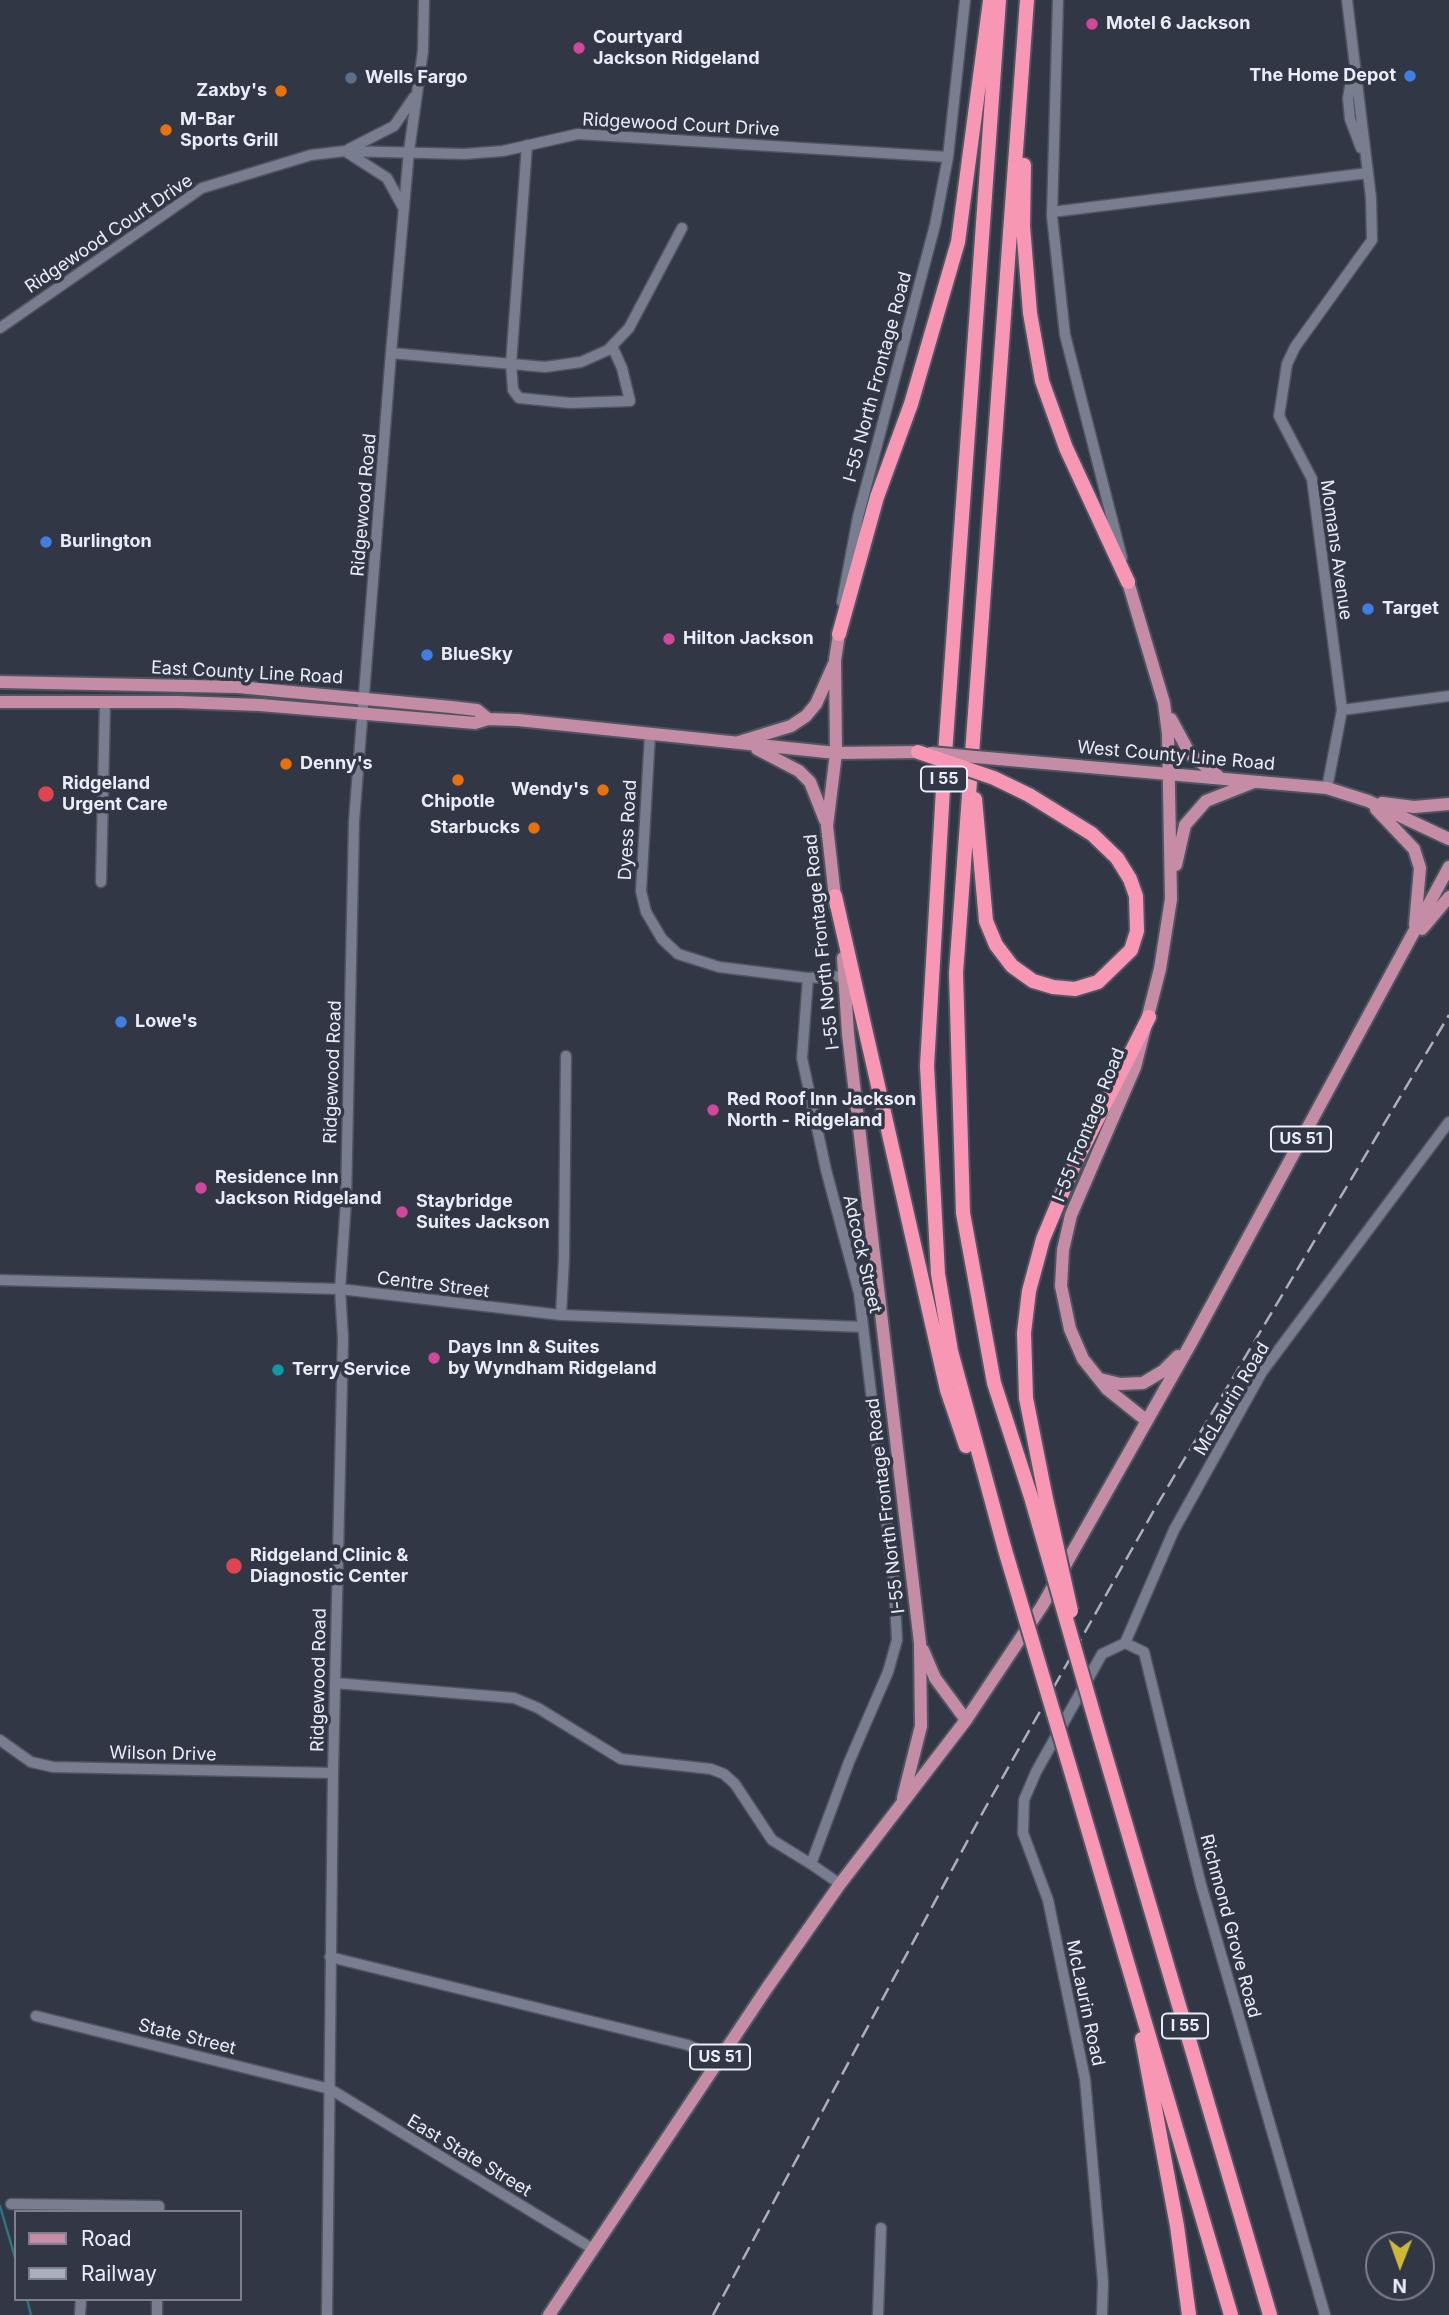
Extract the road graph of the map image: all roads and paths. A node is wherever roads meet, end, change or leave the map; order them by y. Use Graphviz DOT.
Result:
graph roads {
  1 [pos="424,0"];
  2 [pos="965,0"];
  3 [pos="991,0"];
  4 [pos="999,0"];
  5 [pos="1027,0"];
  6 [pos="1058,0"];
  7 [pos="1347,0"];
  8 [pos="1024,37"];
  9 [pos="418,87"];
  10 [pos="527,145"];
  11 [pos="345,151"];
  12 [pos="409,151"];
  13 [pos="948,157"];
  14 [pos="1368,173"];
  15 [pos="404,209"];
  16 [pos="1052,212"];
  17 [pos="682,228"];
  18 [pos="0,328"];
  19 [pos="612,346"];
  20 [pos="391,353"];
  21 [pos="511,364"];
  22 [pos="1128,582"];
  23 [pos="839,634"];
  24 [pos="835,660"];
  25 [pos="0,682"];
  26 [pos="1449,696"];
  27 [pos="362,698"];
  28 [pos="0,702"];
  29 [pos="105,703"];
  30 [pos="1164,703"];
  31 [pos="1342,710"];
  32 [pos="360,713"];
  33 [pos="488,719"];
  34 [pos="650,734"];
  35 [pos="732,744"];
  36 [pos="750,746"];
  37 [pos="889,751"];
  38 [pos="918,752"];
  39 [pos="836,753"];
  40 [pos="1168,772"];
  41 [pos="1218,776"];
  42 [pos="972,779"];
  43 [pos="1260,780"];
  44 [pos="1328,788"];
  45 [pos="1368,801"];
  46 [pos="1449,804"];
  47 [pos="827,826"];
  48 [pos="1449,839"];
  49 [pos="1449,867"];
  50 [pos="1172,879"];
  51 [pos="101,882"];
  52 [pos="835,896"];
  53 [pos="1449,897"];
  54 [pos="1413,935"];
  55 [pos="846,976"];
  56 [pos="808,978"];
  57 [pos="1149,1017"];
  58 [pos="566,1056"];
  59 [pos="1449,1122"];
  60 [pos="0,1280"];
  61 [pos="340,1289"];
  62 [pos="561,1315"];
  63 [pos="863,1327"];
  64 [pos="1191,1343"];
  65 [pos="1100,1379"];
  66 [pos="1147,1421"];
  67 [pos="1038,1495"];
  68 [pos="1003,1545"];
  69 [pos="919,1643"];
  70 [pos="1125,1643"];
  71 [pos="335,1683"];
  72 [pos="966,1720"];
  73 [pos="0,1740"];
  74 [pos="333,1773"];
  75 [pos="901,1805"];
  76 [pos="811,1864"];
  77 [pos="841,1884"];
  78 [pos="330,1957"];
  79 [pos="1131,1975"];
  80 [pos="36,2015"];
  81 [pos="718,2060"];
  82 [pos="330,2089"];
  83 [pos="11,2204"];
  84 [pos="83,2208"];
  85 [pos="159,2210"];
  86 [pos="881,2228"];
  87 [pos="593,2249"];
  88 [pos="327,2315"];
  89 [pos="549,2315"];
  90 [pos="878,2315"];
  91 [pos="1102,2315"];
  92 [pos="1189,2315"];
  93 [pos="1231,2315"];
  94 [pos="1270,2315"];
  95 [pos="1325,2315"];
  1 -- 9 [label="street, Ridgewood Road"];
  2 -- 13 [label="street, I-55 North Frontage Road"];
  3 -- 23 [label="highway"];
  4 -- 68 [label="highway, I 55"];
  5 -- 8 [label="highway, I 55"];
  6 -- 16 [label="street"];
  7 -- 14 [label="street, Momans Avenue"];
  8 -- 22 [label="highway"];
  8 -- 42 [label="highway, I 55"];
  9 -- 11 [label="street"];
  9 -- 12 [label="street, Ridgewood Road"];
  10 -- 12 [label="street, Ridgewood Court Drive"];
  10 -- 13 [label="street, Ridgewood Court Drive"];
  10 -- 21 [label="street"];
  11 -- 12 [label="street, Ridgewood Court Drive"];
  11 -- 15 [label="street"];
  11 -- 18 [label="street, Ridgewood Court Drive"];
  12 -- 15 [label="street, Ridgewood Road"];
  13 -- 23 [label="street, I-55 North Frontage Road"];
  14 -- 16 [label="street"];
  14 -- 31 [label="street, Momans Avenue"];
  15 -- 20 [label="street, Ridgewood Road"];
  16 -- 22 [label="street"];
  17 -- 19 [label="street"];
  19 -- 21 [label="street"];
  19 -- 21 [label="street"];
  20 -- 21 [label="street"];
  20 -- 27 [label="street, Ridgewood Road"];
  22 -- 30 [label="main road"];
  23 -- 24 [label="main road, I-55 North Frontage Road"];
  24 -- 35 [label="main road"];
  24 -- 39 [label="main road, I-55 North Frontage Road"];
  25 -- 27 [label="main road, East County Line Road"];
  26 -- 31 [label="street"];
  27 -- 32 [label="street, Ridgewood Road"];
  27 -- 33 [label="main road, East County Line Road"];
  28 -- 29 [label="main road, East County Line Road"];
  29 -- 32 [label="main road, East County Line Road"];
  29 -- 51 [label="street"];
  30 -- 40 [label="main road, I-55 Frontage Road"];
  30 -- 41 [label="main road"];
  31 -- 44 [label="street, Momans Avenue"];
  32 -- 33 [label="main road, East County Line Road"];
  32 -- 61 [label="street, Ridgewood Road"];
  33 -- 34 [label="main road, East County Line Road"];
  34 -- 35 [label="main road, East County Line Road"];
  34 -- 56 [label="street, Dyess Road"];
  35 -- 36 [label="main road, East County Line Road"];
  36 -- 39 [label="main road, East County Line Road"];
  36 -- 47 [label="main road"];
  37 -- 38 [label="main road, West County Line Road"];
  37 -- 39 [label="main road, East County Line Road"];
  38 -- 40 [label="main road, West County Line Road, bridge"];
  38 -- 42 [label="highway, bridge"];
  39 -- 47 [label="main road, I-55 North Frontage Road"];
  40 -- 41 [label="main road, West County Line Road"];
  40 -- 50 [label="main road, I-55 Frontage Road"];
  41 -- 43 [label="main road, West County Line Road"];
  42 -- 67 [label="highway, I 55"];
  43 -- 44 [label="main road, West County Line Road"];
  43 -- 50 [label="main road"];
  44 -- 45 [label="main road, West County Line Road"];
  45 -- 46 [label="main road"];
  45 -- 48 [label="main road, West County Line Road"];
  45 -- 54 [label="main road"];
  47 -- 52 [label="main road, I-55 North Frontage Road"];
  49 -- 54 [label="main road, US 51"];
  50 -- 57 [label="main road, I-55 Frontage Road"];
  52 -- 55 [label="main road, I-55 North Frontage Road"];
  52 -- 68 [label="highway"];
  53 -- 54 [label="main road"];
  54 -- 64 [label="main road, US 51"];
  55 -- 56 [label="street, Dyess Road"];
  55 -- 69 [label="main road, I-55 North Frontage Road"];
  56 -- 63 [label="street, Adcock Street"];
  57 -- 65 [label="main road, I-55 Frontage Road"];
  57 -- 67 [label="highway"];
  58 -- 62 [label="street"];
  59 -- 70 [label="street, McLaurin Road"];
  60 -- 61 [label="street, Centre Street"];
  61 -- 62 [label="street, Centre Street"];
  61 -- 71 [label="street, Ridgewood Road"];
  62 -- 63 [label="street, Centre Street"];
  63 -- 76 [label="street, Adcock Street"];
  64 -- 65 [label="main road"];
  64 -- 66 [label="main road, US 51"];
  65 -- 66 [label="main road, I-55 Frontage Road"];
  66 -- 72 [label="main road, US 51"];
  67 -- 94 [label="highway, I 55, bridge"];
  68 -- 79 [label="highway, I 55, bridge"];
  69 -- 72 [label="main road"];
  69 -- 75 [label="main road, I-55 North Frontage Road"];
  70 -- 91 [label="street, McLaurin Road"];
  70 -- 95 [label="street, Richmond Grove Road"];
  71 -- 74 [label="street, Ridgewood Road"];
  71 -- 76 [label="street"];
  72 -- 75 [label="main road, US 51"];
  73 -- 74 [label="street, Wilson Drive"];
  74 -- 78 [label="street, Ridgewood Road"];
  75 -- 77 [label="main road, US 51"];
  76 -- 77 [label="street"];
  77 -- 81 [label="main road, US 51"];
  78 -- 81 [label="street"];
  78 -- 82 [label="street, Ridgewood Road"];
  79 -- 92 [label="highway"];
  79 -- 93 [label="highway, I 55"];
  80 -- 82 [label="street, State Street"];
  81 -- 87 [label="main road, US 51"];
  82 -- 87 [label="street, East State Street"];
  82 -- 88 [label="street, Ridgewood Road"];
  83 -- 84 [label="street"];
  84 -- 85 [label="street"];
  86 -- 90 [label="street"];
  87 -- 89 [label="main road, US 51"];
}
